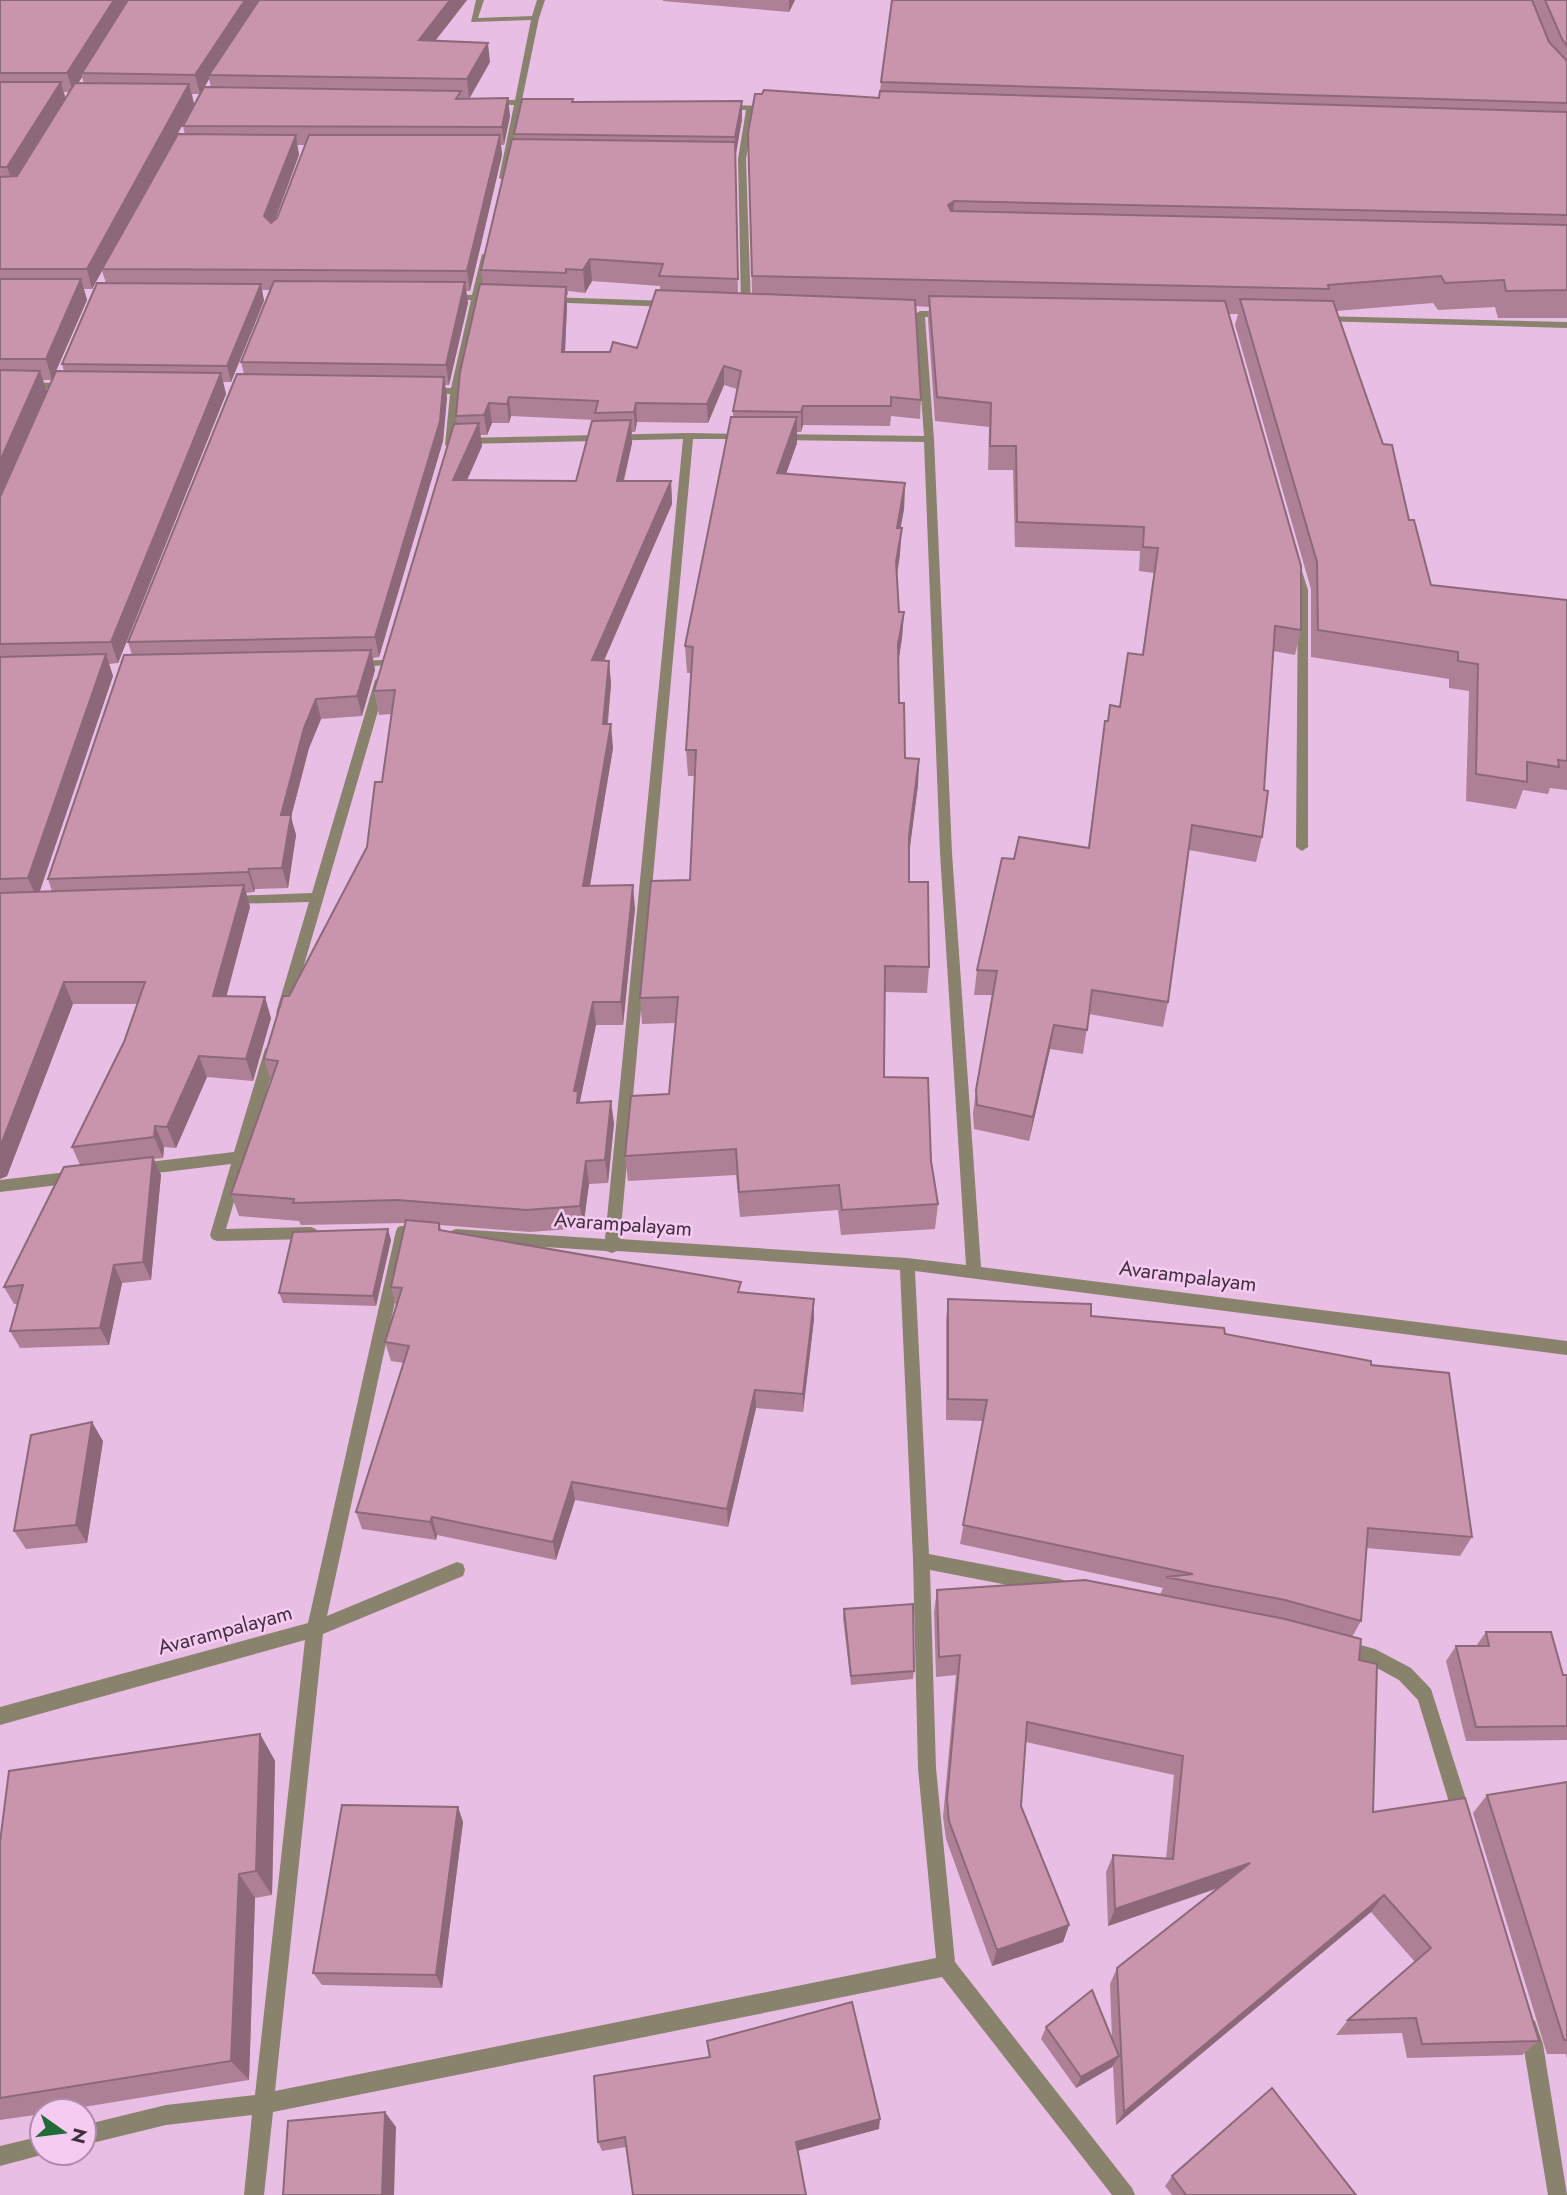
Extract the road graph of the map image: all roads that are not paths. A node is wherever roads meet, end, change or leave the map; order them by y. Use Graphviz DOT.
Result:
graph roads {
  1 [pos="480,0"];
  2 [pos="541,0"];
  3 [pos="535,18"];
  4 [pos="484,102"];
  5 [pos="520,103"];
  6 [pos="547,104"];
  7 [pos="709,107"];
  8 [pos="750,108"];
  9 [pos="777,109"];
  10 [pos="496,150"];
  11 [pos="509,153"];
  12 [pos="522,156"];
  13 [pos="728,159"];
  14 [pos="742,159"];
  15 [pos="499,195"];
  16 [pos="488,246"];
  17 [pos="435,297"];
  18 [pos="476,297"];
  19 [pos="503,298"];
  20 [pos="530,299"];
  21 [pos="678,305"];
  22 [pos="732,307"];
  23 [pos="746,307"];
  24 [pos="759,308"];
  25 [pos="907,313"];
  26 [pos="920,313"];
  27 [pos="962,314"];
  28 [pos="1308,319"];
  29 [pos="1567,325"];
  30 [pos="0,386"];
  31 [pos="84,386"];
  32 [pos="414,391"];
  33 [pos="455,391"];
  34 [pos="688,436"];
  35 [pos="755,437"];
  36 [pos="769,437"];
  37 [pos="929,439"];
  38 [pos="451,441"];
  39 [pos="447,454"];
  40 [pos="1292,551"];
  41 [pos="389,650"];
  42 [pos="385,663"];
  43 [pos="344,664"];
  44 [pos="1302,847"];
  45 [pos="317,897"];
  46 [pos="221,901"];
  47 [pos="278,1027"];
  48 [pos="275,1040"];
  49 [pos="240,1157"];
  50 [pos="120,1171"];
  51 [pos="93,1174"];
  52 [pos="0,1186"];
  53 [pos="323,1233"];
  54 [pos="612,1247"];
  55 [pos="906,1264"];
  56 [pos="974,1271"];
  57 [pos="1567,1348"];
  58 [pos="921,1560"];
  59 [pos="457,1570"];
  60 [pos="1085,1592"];
  61 [pos="315,1629"];
  62 [pos="1329,1644"];
  63 [pos="0,1715"];
  64 [pos="1469,1837"];
  65 [pos="946,1966"];
  66 [pos="1521,2005"];
  67 [pos="263,2104"];
  68 [pos="98,2132"];
  69 [pos="28,2149"];
  70 [pos="0,2156"];
  71 [pos="254,2195"];
  72 [pos="1125,2195"];
  73 [pos="1558,2195"];
  1 -- 3 [label="street"];
  2 -- 3 [label="street"];
  3 -- 5 [label="street"];
  4 -- 5 [label="street"];
  5 -- 6 [label="street"];
  5 -- 11 [label="street"];
  7 -- 8 [label="street"];
  8 -- 9 [label="street"];
  8 -- 14 [label="street"];
  10 -- 11 [label="street"];
  11 -- 12 [label="street"];
  11 -- 15 [label="street"];
  13 -- 14 [label="street"];
  14 -- 23 [label="street"];
  16 -- 18 [label="street"];
  17 -- 18 [label="street"];
  18 -- 19 [label="street"];
  18 -- 33 [label="street"];
  20 -- 21 [label="street"];
  22 -- 23 [label="street"];
  23 -- 24 [label="street"];
  25 -- 26 [label="street"];
  26 -- 27 [label="street"];
  26 -- 37 [label="street"];
  28 -- 29 [label="street"];
  30 -- 31 [label="street"];
  32 -- 33 [label="street"];
  33 -- 38 [label="street"];
  34 -- 35 [label="street"];
  34 -- 38 [label="street"];
  34 -- 54 [label="street"];
  36 -- 37 [label="street"];
  37 -- 56 [label="street"];
  38 -- 39 [label="street"];
  40 -- 44 [label="street"];
  41 -- 42 [label="street"];
  42 -- 43 [label="street"];
  42 -- 45 [label="street"];
  45 -- 46 [label="street"];
  45 -- 47 [label="street"];
  48 -- 49 [label="street"];
  49 -- 50 [label="street"];
  49 -- 53 [label="street"];
  51 -- 52 [label="street"];
  54 -- 55 [label="street, Avarampalayam"];
  54 -- 61 [label="street, Avarampalayam"];
  55 -- 56 [label="street, Avarampalayam"];
  55 -- 58 [label="street"];
  56 -- 57 [label="street, Avarampalayam"];
  58 -- 60 [label="street"];
  58 -- 65 [label="street"];
  59 -- 61 [label="street"];
  61 -- 63 [label="street, Avarampalayam"];
  61 -- 67 [label="street"];
  62 -- 64 [label="street"];
  65 -- 67 [label="street"];
  65 -- 72 [label="street"];
  66 -- 73 [label="street"];
  67 -- 68 [label="street"];
  67 -- 71 [label="street"];
  69 -- 70 [label="street"];
}
